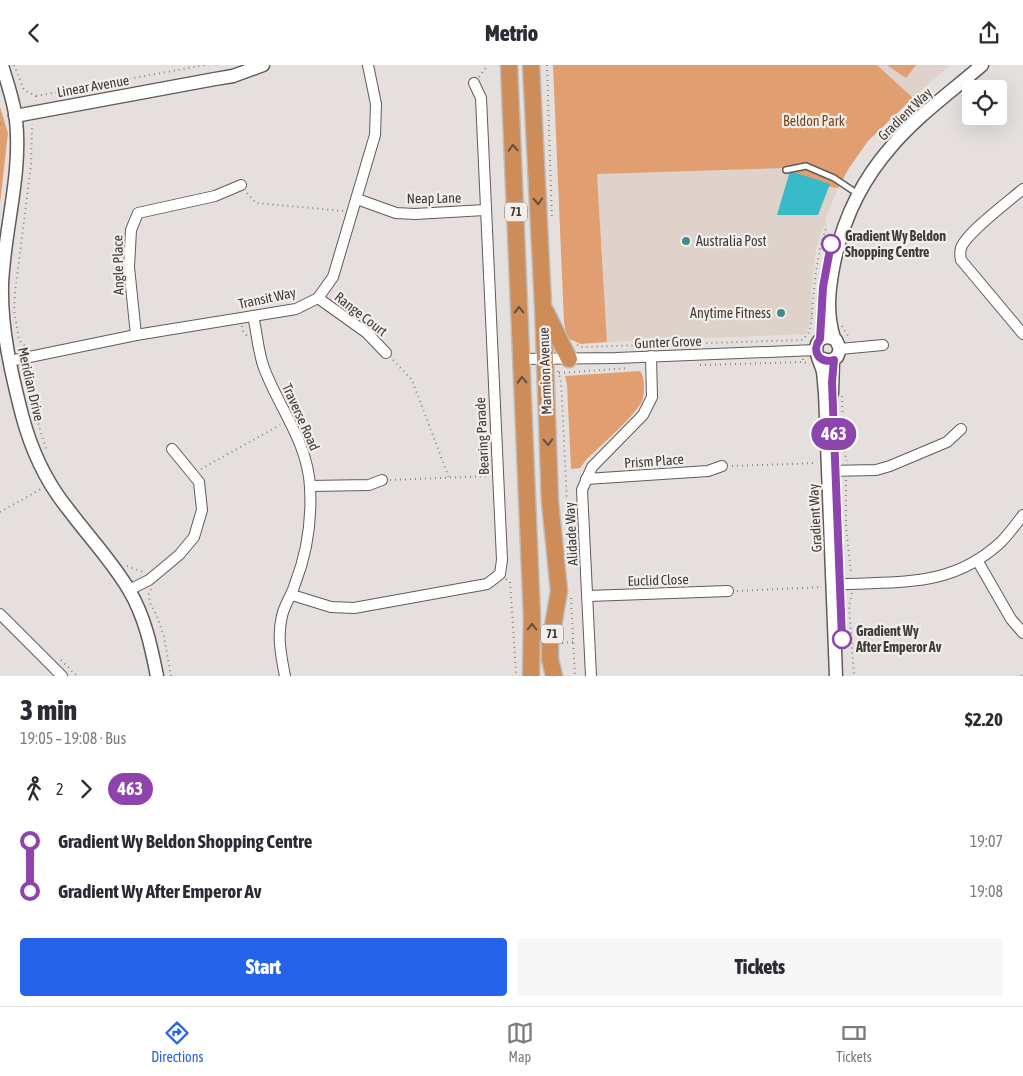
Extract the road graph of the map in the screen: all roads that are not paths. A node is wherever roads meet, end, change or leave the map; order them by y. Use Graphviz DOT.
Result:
graph roads {
  1 [pos="2,65"];
  2 [pos="10,65"];
  3 [pos="368,65"];
  4 [pos="509,65"];
  5 [pos="531,65"];
  6 [pos="970,65"];
  7 [pos="982,65"];
  8 [pos="252,66"];
  9 [pos="474,83"];
  10 [pos="15,113"];
  11 [pos="786,170"];
  12 [pos="241,185"];
  13 [pos="852,189"];
  14 [pos="1023,189"];
  15 [pos="356,199"];
  16 [pos="485,210"];
  17 [pos="318,298"];
  18 [pos="543,305"];
  19 [pos="253,315"];
  20 [pos="1023,334"];
  21 [pos="136,335"];
  22 [pos="841,345"];
  23 [pos="883,345"];
  24 [pos="819,349"];
  25 [pos="386,353"];
  26 [pos="558,355"];
  27 [pos="521,359"];
  28 [pos="834,360"];
  29 [pos="13,361"];
  30 [pos="651,361"];
  31 [pos="960,429"];
  32 [pos="172,449"];
  33 [pos="722,466"];
  34 [pos="833,469"];
  35 [pos="586,479"];
  36 [pos="382,480"];
  37 [pos="310,486"];
  38 [pos="1023,515"];
  39 [pos="977,560"];
  40 [pos="833,585"];
  41 [pos="133,588"];
  42 [pos="728,591"];
  43 [pos="292,595"];
  44 [pos="588,596"];
  45 [pos="0,615"];
  46 [pos="1023,633"];
  47 [pos="62,676"];
  48 [pos="157,676"];
  49 [pos="165,676"];
  50 [pos="285,676"];
  51 [pos="531,676"];
  52 [pos="554,676"];
  53 [pos="591,676"];
  54 [pos="836,676"];
  55 [pos="844,676"];
  1 -- 10 [label="street, Meridian Drive"];
  2 -- 10 [label="street, Meridian Drive"];
  3 -- 15 [label="street, Transit Way"];
  27 -- 4 [label="highway, Marmion Avenue / 71, one-way"];
  5 -- 18 [label="highway, Marmion Avenue / 71, one-way"];
  6 -- 13 [label="street, Gradient Way"];
  7 -- 22 [label="street, Gradient Way"];
  8 -- 10 [label="street, Linear Avenue"];
  9 -- 16 [label="street, Bearing Parade"];
  10 -- 29 [label="street, Meridian Drive"];
  11 -- 13 [label="lane"];
  12 -- 21 [label="street, Angle Place"];
  13 -- 24 [label="street, Gradient Way"];
  14 -- 20 [label="street"];
  15 -- 16 [label="street, Neap Lane"];
  15 -- 17 [label="street, Transit Way"];
  16 -- 43 [label="street, Bearing Parade"];
  17 -- 19 [label="street, Transit Way"];
  17 -- 25 [label="street, Range Court"];
  18 -- 26 [label="highway"];
  18 -- 26 [label="highway, Marmion Avenue / 71"];
  19 -- 21 [label="street, Transit Way"];
  19 -- 37 [label="street, Traverse Road"];
  21 -- 29 [label="street, Transit Way"];
  22 -- 23 [label="street"];
  22 -- 24 [label="street"];
  22 -- 28 [label="street"];
  24 -- 28 [label="street"];
  24 -- 30 [label="street, Gunter Grove"];
  24 -- 34 [label="street, Gradient Way"];
  26 -- 27 [label="street, Gunter Grove"];
  26 -- 30 [label="street, Gunter Grove"];
  26 -- 52 [label="highway, Marmion Avenue / 71, one-way"];
  51 -- 27 [label="highway, Marmion Avenue / 71, one-way"];
  28 -- 34 [label="street, Gradient Way"];
  29 -- 41 [label="street, Meridian Drive"];
  29 -- 41 [label="street, Meridian Drive"];
  30 -- 35 [label="street, Alidade Way"];
  31 -- 34 [label="street"];
  32 -- 41 [label="street"];
  33 -- 35 [label="street, Prism Place"];
  34 -- 40 [label="street, Gradient Way"];
  35 -- 44 [label="street, Alidade Way"];
  36 -- 37 [label="street"];
  37 -- 43 [label="street, Traverse Road"];
  38 -- 39 [label="street"];
  39 -- 40 [label="street"];
  39 -- 46 [label="street"];
  40 -- 54 [label="street, Gradient Way"];
  40 -- 55 [label="street, Gradient Way"];
  41 -- 48 [label="street, Meridian Drive"];
  41 -- 49 [label="street, Meridian Drive"];
  42 -- 44 [label="street, Euclid Close"];
  43 -- 50 [label="street, Traverse Road"];
  44 -- 53 [label="street, Alidade Way"];
  45 -- 47 [label="street"];
}
